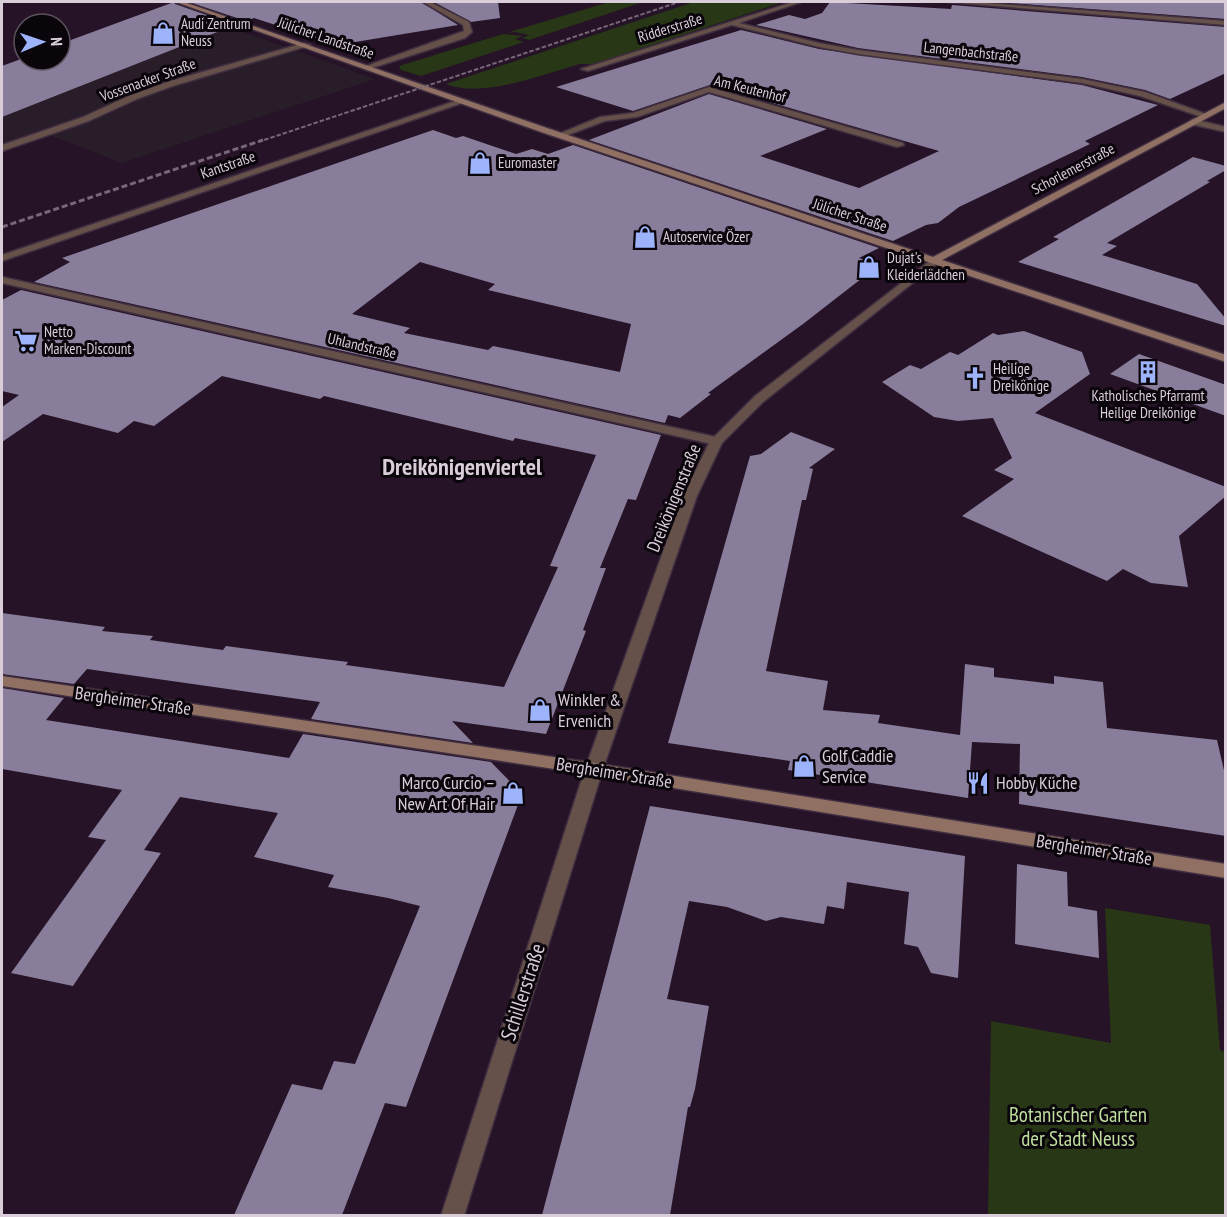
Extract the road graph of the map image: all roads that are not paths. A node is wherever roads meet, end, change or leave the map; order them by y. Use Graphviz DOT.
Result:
graph roads {
  1 [pos="179,2"];
  2 [pos="426,2"];
  3 [pos="798,2"];
  4 [pos="951,2"];
  5 [pos="732,23"];
  6 [pos="1226,23"];
  7 [pos="307,45"];
  8 [pos="369,68"];
  9 [pos="585,69"];
  10 [pos="464,101"];
  11 [pos="1226,105"];
  12 [pos="1205,116"];
  13 [pos="1193,122"];
  14 [pos="1226,130"];
  15 [pos="560,135"];
  16 [pos="900,145"];
  17 [pos="3,146"];
  18 [pos="2,258"];
  19 [pos="935,260"];
  20 [pos="2,280"];
  21 [pos="1226,359"];
  22 [pos="716,441"];
  23 [pos="2,681"];
  24 [pos="594,769"];
  25 [pos="1226,871"];
  26 [pos="452,1215"];
  1 -- 7 [label="main road, Jülicher Landstraße"];
  2 -- 8 [label="street"];
  3 -- 5 [label="street, Ridderstraße"];
  4 -- 6 [label="street"];
  5 -- 9 [label="street, Ridderstraße"];
  5 -- 12 [label="street, Langenbachstraße"];
  7 -- 8 [label="main road, Jülicher Landstraße"];
  7 -- 17 [label="street, Vossenacker Straße"];
  8 -- 10 [label="main road, Jülicher Landstraße"];
  10 -- 15 [label="main road, Jülicher Straße"];
  10 -- 18 [label="street, Kantstraße"];
  11 -- 12 [label="main road, Schorlemerstraße"];
  12 -- 13 [label="main road, Schorlemerstraße"];
  13 -- 14 [label="street"];
  13 -- 19 [label="main road, Schorlemerstraße"];
  15 -- 16 [label="street, Am Keutenhof"];
  15 -- 19 [label="main road, Jülicher Straße"];
  19 -- 21 [label="main road, Jülicher Straße"];
  19 -- 22 [label="street, Dreikönigenstraße"];
  20 -- 22 [label="street, Uhlandstraße"];
  22 -- 24 [label="street, Dreikönigenstraße"];
  23 -- 24 [label="main road, Bergheimer Straße"];
  24 -- 25 [label="main road, Bergheimer Straße"];
  24 -- 26 [label="street, Schillerstraße"];
}
